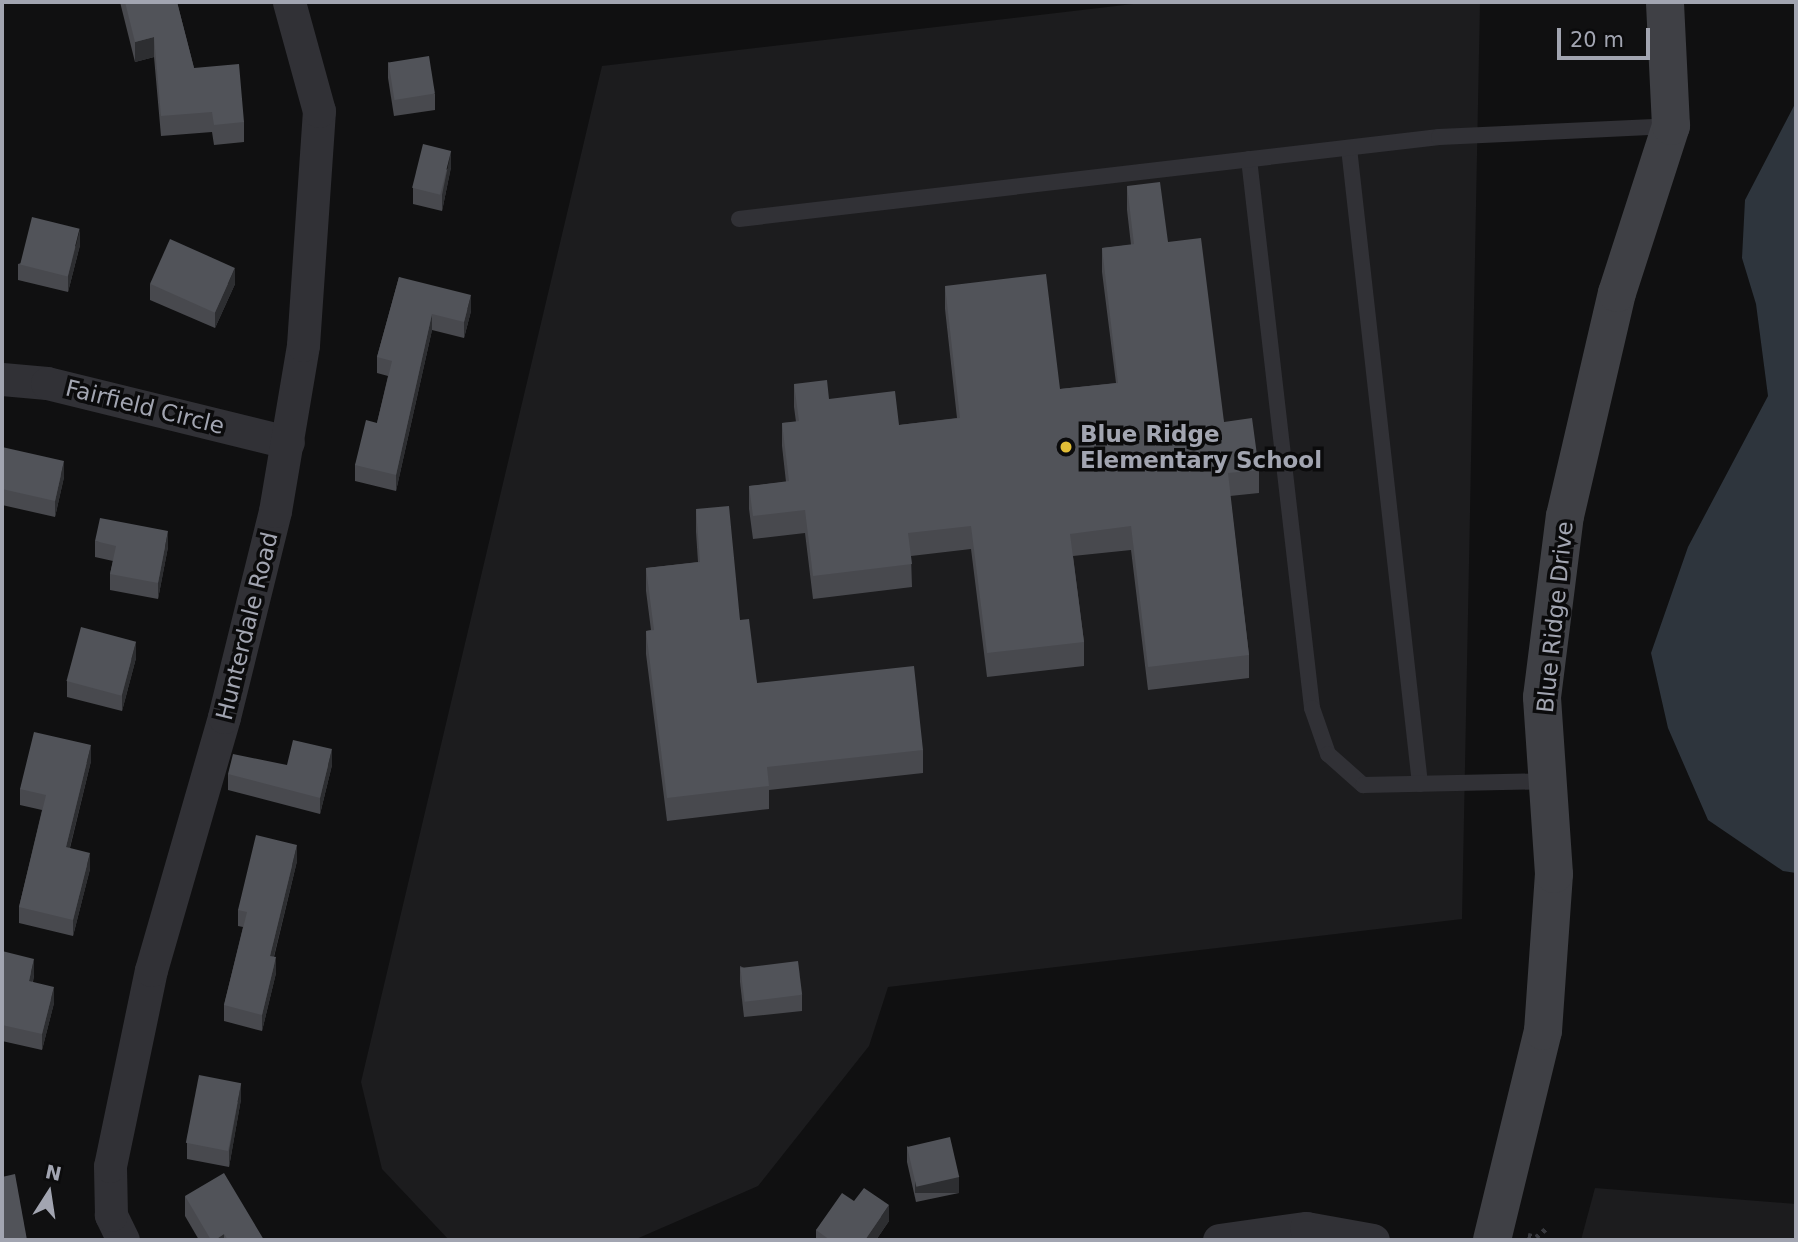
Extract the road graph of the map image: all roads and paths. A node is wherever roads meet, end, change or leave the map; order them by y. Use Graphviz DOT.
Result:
graph roads {
  1 [pos="289,2"];
  2 [pos="1665,2"];
  3 [pos="1671,126"];
  4 [pos="1349,148"];
  5 [pos="1249,159"];
  6 [pos="739,219"];
  7 [pos="2,379"];
  8 [pos="288,442"];
  9 [pos="1547,781"];
  10 [pos="1420,784"];
  11 [pos="1548,1227"];
  12 [pos="1507,1236"];
  13 [pos="1536,1239"];
  14 [pos="123,1240"];
  15 [pos="1219,1240"];
  16 [pos="1373,1240"];
  1 -- 8 [label="street, Hunterdale Road"];
  2 -- 3 [label="street, Blue Ridge Drive"];
  3 -- 4 [label="lane"];
  3 -- 9 [label="street, Blue Ridge Drive"];
  4 -- 5 [label="lane"];
  4 -- 10 [label="lane"];
  5 -- 6 [label="lane"];
  5 -- 10 [label="lane"];
  7 -- 8 [label="street, Fairfield Circle"];
  8 -- 14 [label="street, Hunterdale Road"];
  9 -- 10 [label="lane"];
  9 -- 12 [label="street, Blue Ridge Drive"];
  11 -- 13 [label="path"];
  12 -- 13 [label="path"];
  15 -- 16 [label="street"];
}
